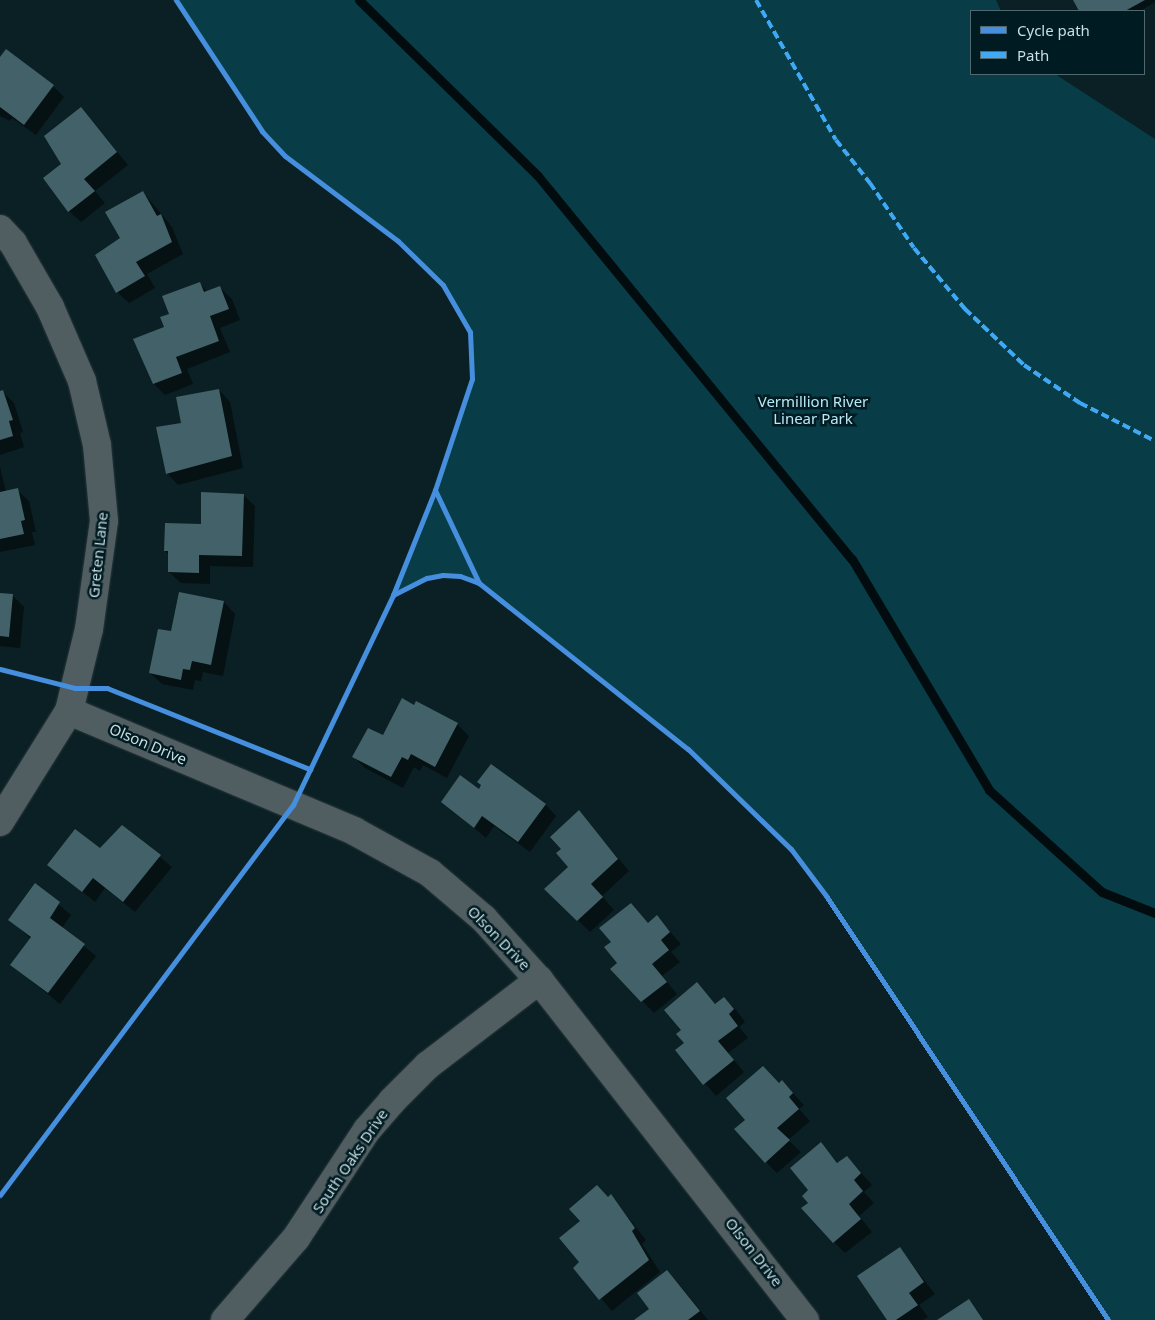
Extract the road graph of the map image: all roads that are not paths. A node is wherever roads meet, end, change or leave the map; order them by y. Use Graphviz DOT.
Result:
graph roads {
  1 [pos="0,229"];
  2 [pos="69,711"];
  3 [pos="0,822"];
  4 [pos="539,980"];
  5 [pos="225,1320"];
  6 [pos="805,1320"];
  1 -- 2 [label="street, Greten Lane"];
  2 -- 3 [label="street, Greten Lane"];
  2 -- 4 [label="street, Olson Drive"];
  4 -- 5 [label="street, South Oaks Drive"];
  4 -- 6 [label="street, Olson Drive"];
}
